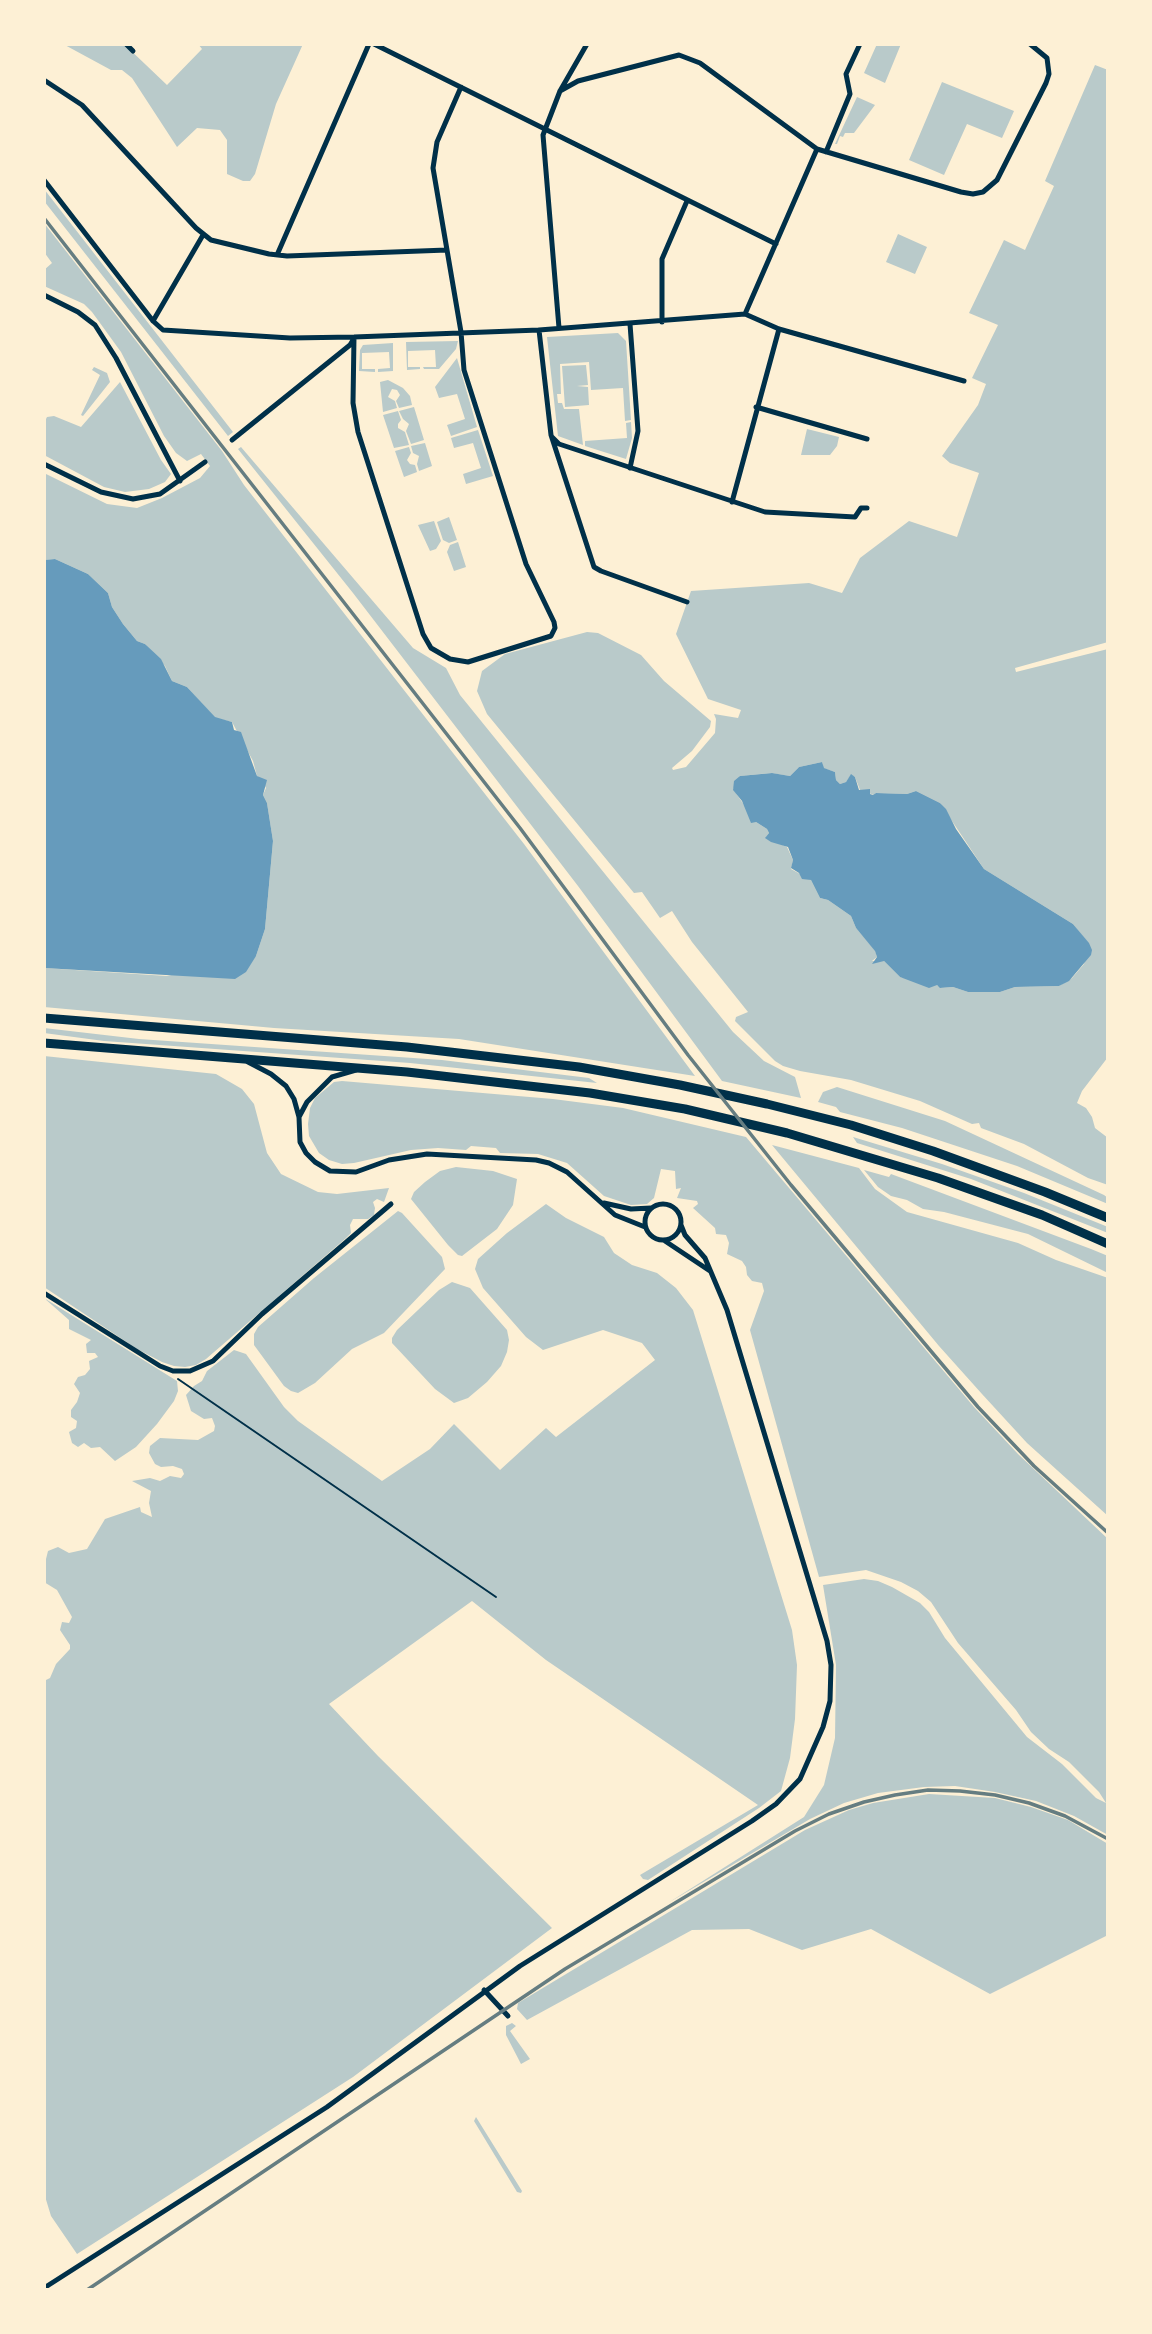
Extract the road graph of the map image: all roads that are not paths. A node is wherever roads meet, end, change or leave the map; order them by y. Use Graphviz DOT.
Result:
graph roads {
  1 [pos="126,44"];
  2 [pos="372,44"];
  3 [pos="587,44"];
  4 [pos="860,44"];
  5 [pos="1030,44"];
  6 [pos="133,51"];
  7 [pos="44,80"];
  8 [pos="461,87"];
  9 [pos="560,91"];
  10 [pos="545,128"];
  11 [pos="817,149"];
  12 [pos="826,152"];
  13 [pos="44,180"];
  14 [pos="687,201"];
  15 [pos="204,235"];
  16 [pos="776,244"];
  17 [pos="447,250"];
  18 [pos="277,255"];
  19 [pos="44,295"];
  20 [pos="745,314"];
  21 [pos="153,321"];
  22 [pos="662,322"];
  23 [pos="630,324"];
  24 [pos="559,328"];
  25 [pos="779,329"];
  26 [pos="539,330"];
  27 [pos="461,332"];
  28 [pos="354,337"];
  29 [pos="964,381"];
  30 [pos="756,407"];
  31 [pos="551,435"];
  32 [pos="867,439"];
  33 [pos="232,440"];
  34 [pos="205,462"];
  35 [pos="44,464"];
  36 [pos="630,468"];
  37 [pos="180,481"];
  38 [pos="732,502"];
  39 [pos="867,508"];
  40 [pos="687,603"];
  41 [pos="44,1018"];
  42 [pos="44,1043"];
  43 [pos="245,1060"];
  44 [pos="359,1069"];
  45 [pos="299,1117"];
  46 [pos="601,1202"];
  47 [pos="391,1204"];
  48 [pos="651,1208"];
  49 [pos="1108,1219"];
  50 [pos="681,1225"];
  51 [pos="645,1227"];
  52 [pos="664,1241"];
  53 [pos="1108,1244"];
  54 [pos="710,1271"];
  55 [pos="44,1293"];
  56 [pos="484,1990"];
  57 [pos="508,2016"];
  58 [pos="44,2288"];
  1 -- 6 [label="street"];
  2 -- 8 [label="street"];
  2 -- 18 [label="street"];
  3 -- 9 [label="street"];
  4 -- 12 [label="street"];
  5 -- 12 [label="street"];
  7 -- 15 [label="street"];
  8 -- 10 [label="street"];
  8 -- 17 [label="street"];
  9 -- 10 [label="street"];
  9 -- 11 [label="street"];
  10 -- 14 [label="street"];
  10 -- 24 [label="street"];
  11 -- 12 [label="street"];
  11 -- 16 [label="street"];
  13 -- 21 [label="street"];
  14 -- 16 [label="street"];
  14 -- 22 [label="street"];
  15 -- 18 [label="street"];
  15 -- 21 [label="street"];
  16 -- 20 [label="street"];
  17 -- 18 [label="street"];
  17 -- 27 [label="street"];
  19 -- 37 [label="street"];
  20 -- 22 [label="street"];
  20 -- 25 [label="street"];
  21 -- 28 [label="street"];
  22 -- 23 [label="street"];
  23 -- 24 [label="street"];
  23 -- 36 [label="street"];
  24 -- 26 [label="street"];
  25 -- 29 [label="street"];
  25 -- 30 [label="street"];
  26 -- 27 [label="street"];
  26 -- 31 [label="street"];
  27 -- 28 [label="street"];
  27 -- 28 [label="street"];
  28 -- 33 [label="street"];
  30 -- 32 [label="street"];
  30 -- 38 [label="street"];
  31 -- 36 [label="street"];
  31 -- 40 [label="street"];
  34 -- 37 [label="street"];
  35 -- 37 [label="street"];
  36 -- 38 [label="street"];
  38 -- 39 [label="street"];
  41 -- 49 [label="main road"];
  42 -- 43 [label="main road"];
  43 -- 44 [label="main road"];
  43 -- 45 [label="street"];
  44 -- 45 [label="street"];
  44 -- 53 [label="main road"];
  45 -- 46 [label="street"];
  46 -- 48 [label="street"];
  46 -- 51 [label="street"];
  47 -- 55 [label="street"];
  48 -- 50 [label="street"];
  48 -- 51 [label="street"];
  50 -- 52 [label="street"];
  50 -- 54 [label="street"];
  51 -- 52 [label="street"];
  52 -- 54 [label="street"];
  54 -- 56 [label="street"];
  56 -- 57 [label="street"];
  56 -- 58 [label="street"];
}
